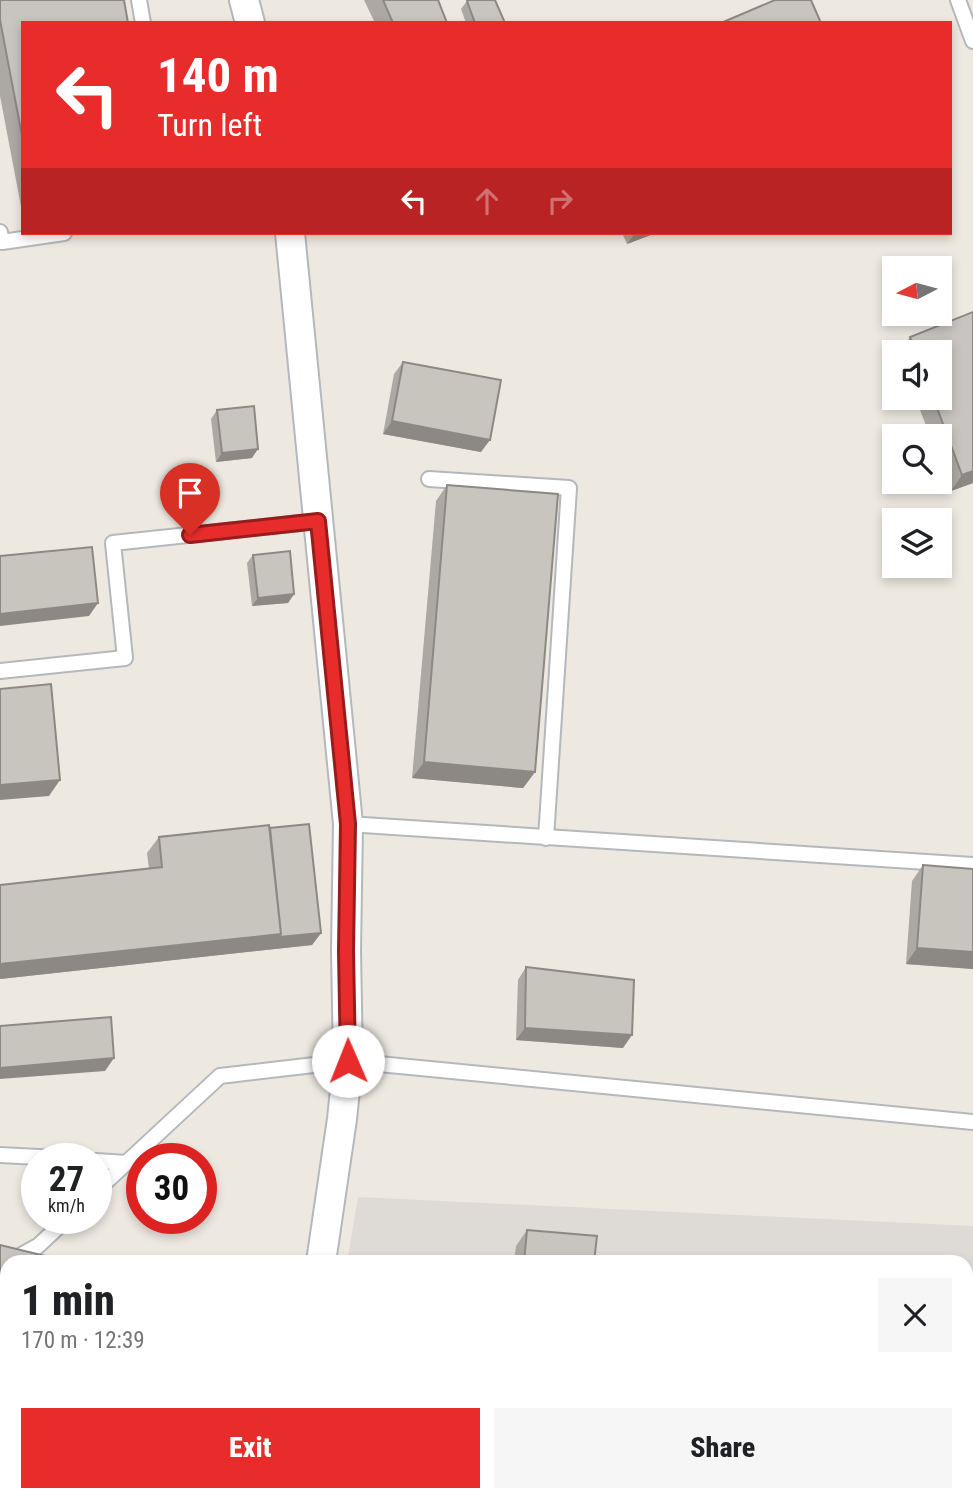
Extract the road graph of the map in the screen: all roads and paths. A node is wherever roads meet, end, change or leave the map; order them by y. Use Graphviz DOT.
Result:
graph roads {
  1 [pos="139,0"];
  2 [pos="244,0"];
  3 [pos="958,0"];
  4 [pos="143,21"];
  5 [pos="249,21"];
  6 [pos="973,41"];
  7 [pos="0,232"];
  8 [pos="50,235"];
  9 [pos="290,235"];
  10 [pos="429,479"];
  11 [pos="318,521"];
  12 [pos="0,671"];
  13 [pos="348,824"];
  14 [pos="546,838"];
  15 [pos="973,865"];
  16 [pos="348,1061"];
  17 [pos="973,1122"];
  18 [pos="148,1143"];
  19 [pos="0,1155"];
  20 [pos="21,1156"];
  21 [pos="126,1164"];
  22 [pos="112,1177"];
  23 [pos="51,1234"];
  24 [pos="22,1255"];
  25 [pos="322,1255"];
  1 -- 4 [label="lane"];
  2 -- 5 [label="street"];
  3 -- 6 [label="lane"];
  7 -- 8 [label="lane"];
  9 -- 11 [label="street"];
  10 -- 14 [label="lane"];
  11 -- 12 [label="lane"];
  11 -- 13 [label="street"];
  13 -- 14 [label="lane"];
  13 -- 16 [label="street"];
  14 -- 15 [label="lane"];
  16 -- 17 [label="lane"];
  16 -- 18 [label="lane"];
  16 -- 25 [label="street"];
  19 -- 20 [label="lane"];
  21 -- 22 [label="lane"];
  23 -- 24 [label="lane"];
}
